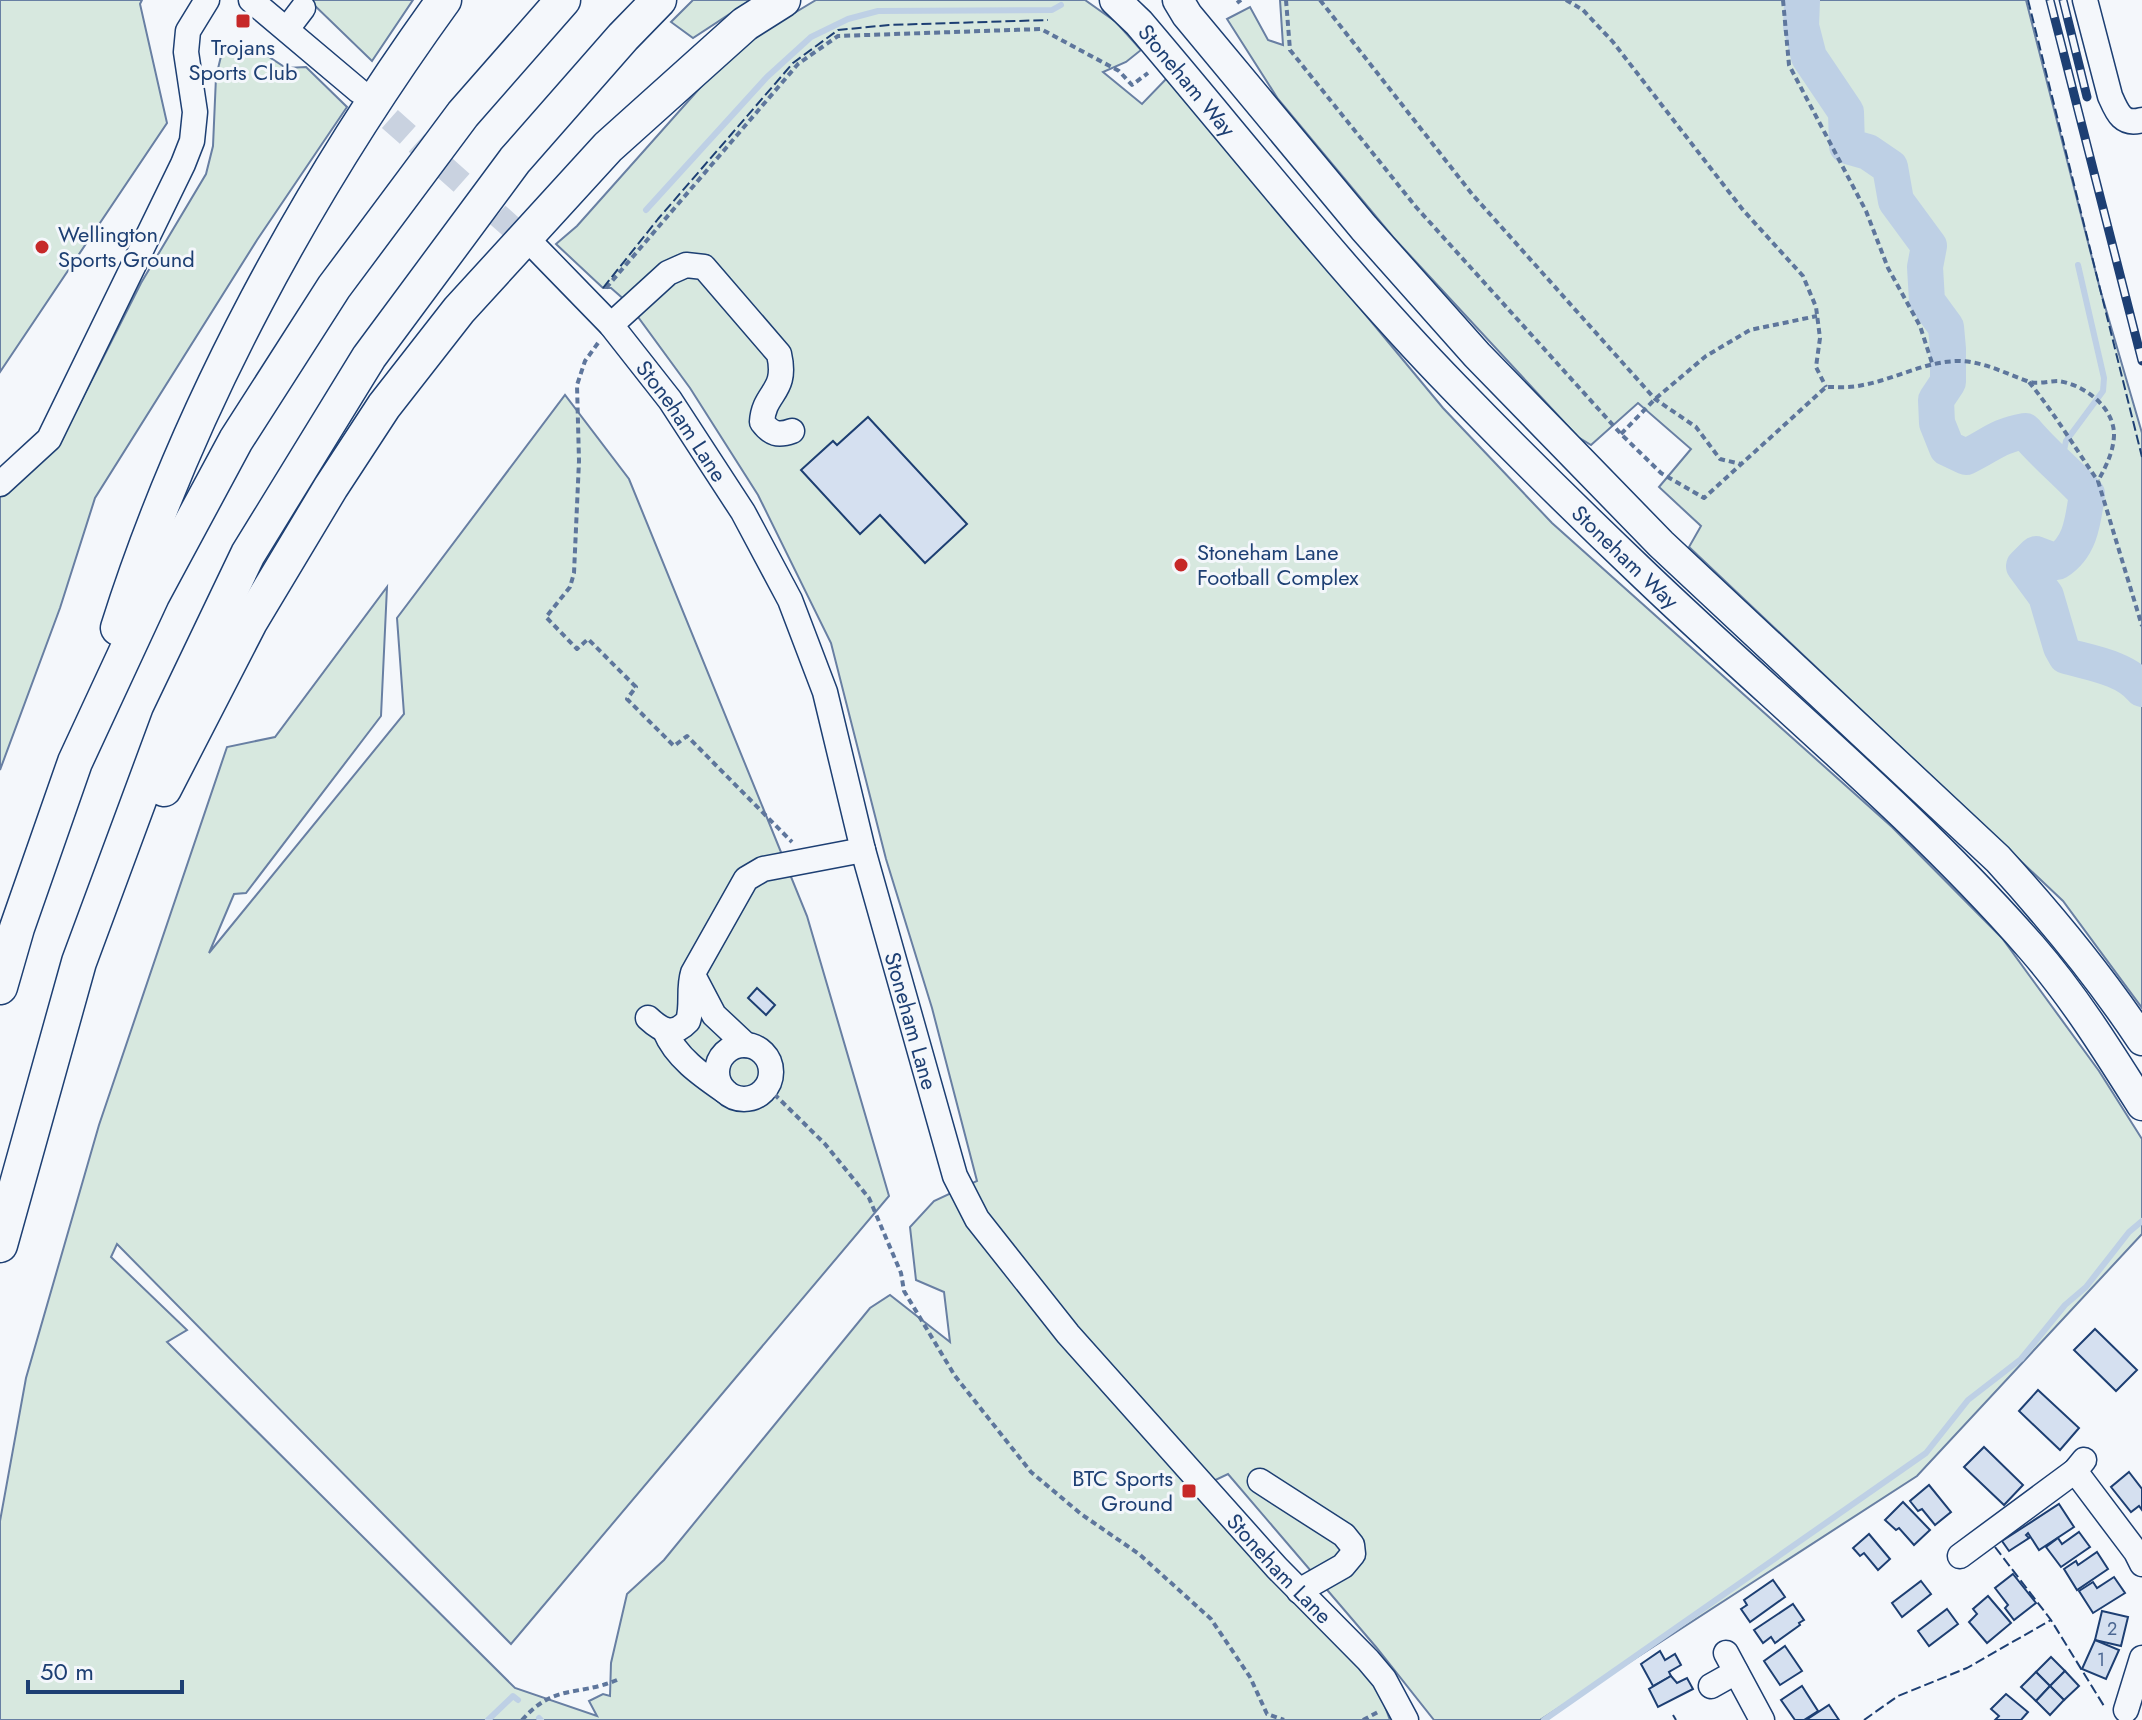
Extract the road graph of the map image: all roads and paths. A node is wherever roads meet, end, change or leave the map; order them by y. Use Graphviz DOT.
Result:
graph roads {
  1 [pos="207,0"];
  2 [pos="251,0"];
  3 [pos="444,0"];
  4 [pos="563,0"];
  5 [pos="659,0"];
  6 [pos="783,0"];
  7 [pos="1115,0"];
  8 [pos="1178,0"];
  9 [pos="1286,0"];
  10 [pos="1320,0"];
  11 [pos="1566,0"];
  12 [pos="1783,0"];
  13 [pos="2085,0"];
  14 [pos="303,8"];
  15 [pos="287,29"];
  16 [pos="1155,67"];
  17 [pos="359,91"];
  18 [pos="2142,120"];
  19 [pos="538,250"];
  20 [pos="591,304"];
  21 [pos="1817,316"];
  22 [pos="611,325"];
  23 [pos="1934,363"];
  24 [pos="2029,382"];
  25 [pos="1826,387"];
  26 [pos="1655,399"];
  27 [pos="792,431"];
  28 [pos="1621,434"];
  29 [pos="1741,464"];
  30 [pos="2098,481"];
  31 [pos="0,484"];
  32 [pos="2142,626"];
  33 [pos="75,762"];
  34 [pos="863,850"];
  35 [pos="815,861"];
  36 [pos="79,962"];
  37 [pos="693,973"];
  38 [pos="0,987"];
  39 [pos="2142,1040"];
  40 [pos="746,1045"];
  41 [pos="767,1087"];
  42 [pos="726,1092"];
  43 [pos="2142,1105"];
  44 [pos="0,1245"];
  45 [pos="1260,1481"];
  46 [pos="2140,1555"];
  47 [pos="1960,1556"];
  48 [pos="1299,1591"];
  49 [pos="2142,1658"];
  50 [pos="617,1680"];
  51 [pos="1711,1686"];
  52 [pos="2123,1717"];
  53 [pos="522,1720"];
  54 [pos="1284,1720"];
  55 [pos="1406,1720"];
  56 [pos="1762,1720"];
  1 -- 31 [label="street"];
  2 -- 15 [label="street"];
  3 -- 33 [label="highway"];
  4 -- 33 [label="highway"];
  5 -- 36 [label="highway"];
  6 -- 36 [label="highway"];
  7 -- 43 [label="main road, Stoneham Way"];
  8 -- 39 [label="main road, Stoneham Way"];
  9 -- 28 [label="path"];
  10 -- 26 [label="path"];
  11 -- 21 [label="path"];
  12 -- 23 [label="path"];
  13 -- 18 [label="street"];
  14 -- 15 [label="street"];
  15 -- 17 [label="street"];
  16 -- 20 [label="path"];
  19 -- 20 [label="street, Stoneham Lane"];
  20 -- 22 [label="street, Stoneham Lane"];
  21 -- 25 [label="path"];
  21 -- 26 [label="path"];
  22 -- 27 [label="street"];
  22 -- 34 [label="street, Stoneham Lane"];
  22 -- 35 [label="path"];
  23 -- 24 [label="path"];
  23 -- 25 [label="path"];
  24 -- 30 [label="path"];
  24 -- 30 [label="path"];
  25 -- 29 [label="path"];
  26 -- 28 [label="path"];
  26 -- 29 [label="path"];
  28 -- 29 [label="path"];
  30 -- 32 [label="path"];
  33 -- 38 [label="highway"];
  34 -- 35 [label="street"];
  34 -- 48 [label="street, Stoneham Lane"];
  35 -- 37 [label="street"];
  36 -- 44 [label="highway"];
  37 -- 40 [label="street"];
  37 -- 42 [label="street"];
  40 -- 41 [label="street"];
  40 -- 42 [label="street"];
  41 -- 42 [label="street"];
  41 -- 54 [label="path"];
  45 -- 48 [label="street"];
  46 -- 47 [label="street"];
  48 -- 55 [label="street, Stoneham Lane"];
  49 -- 52 [label="street"];
  50 -- 53 [label="path"];
  51 -- 56 [label="street"];
}
